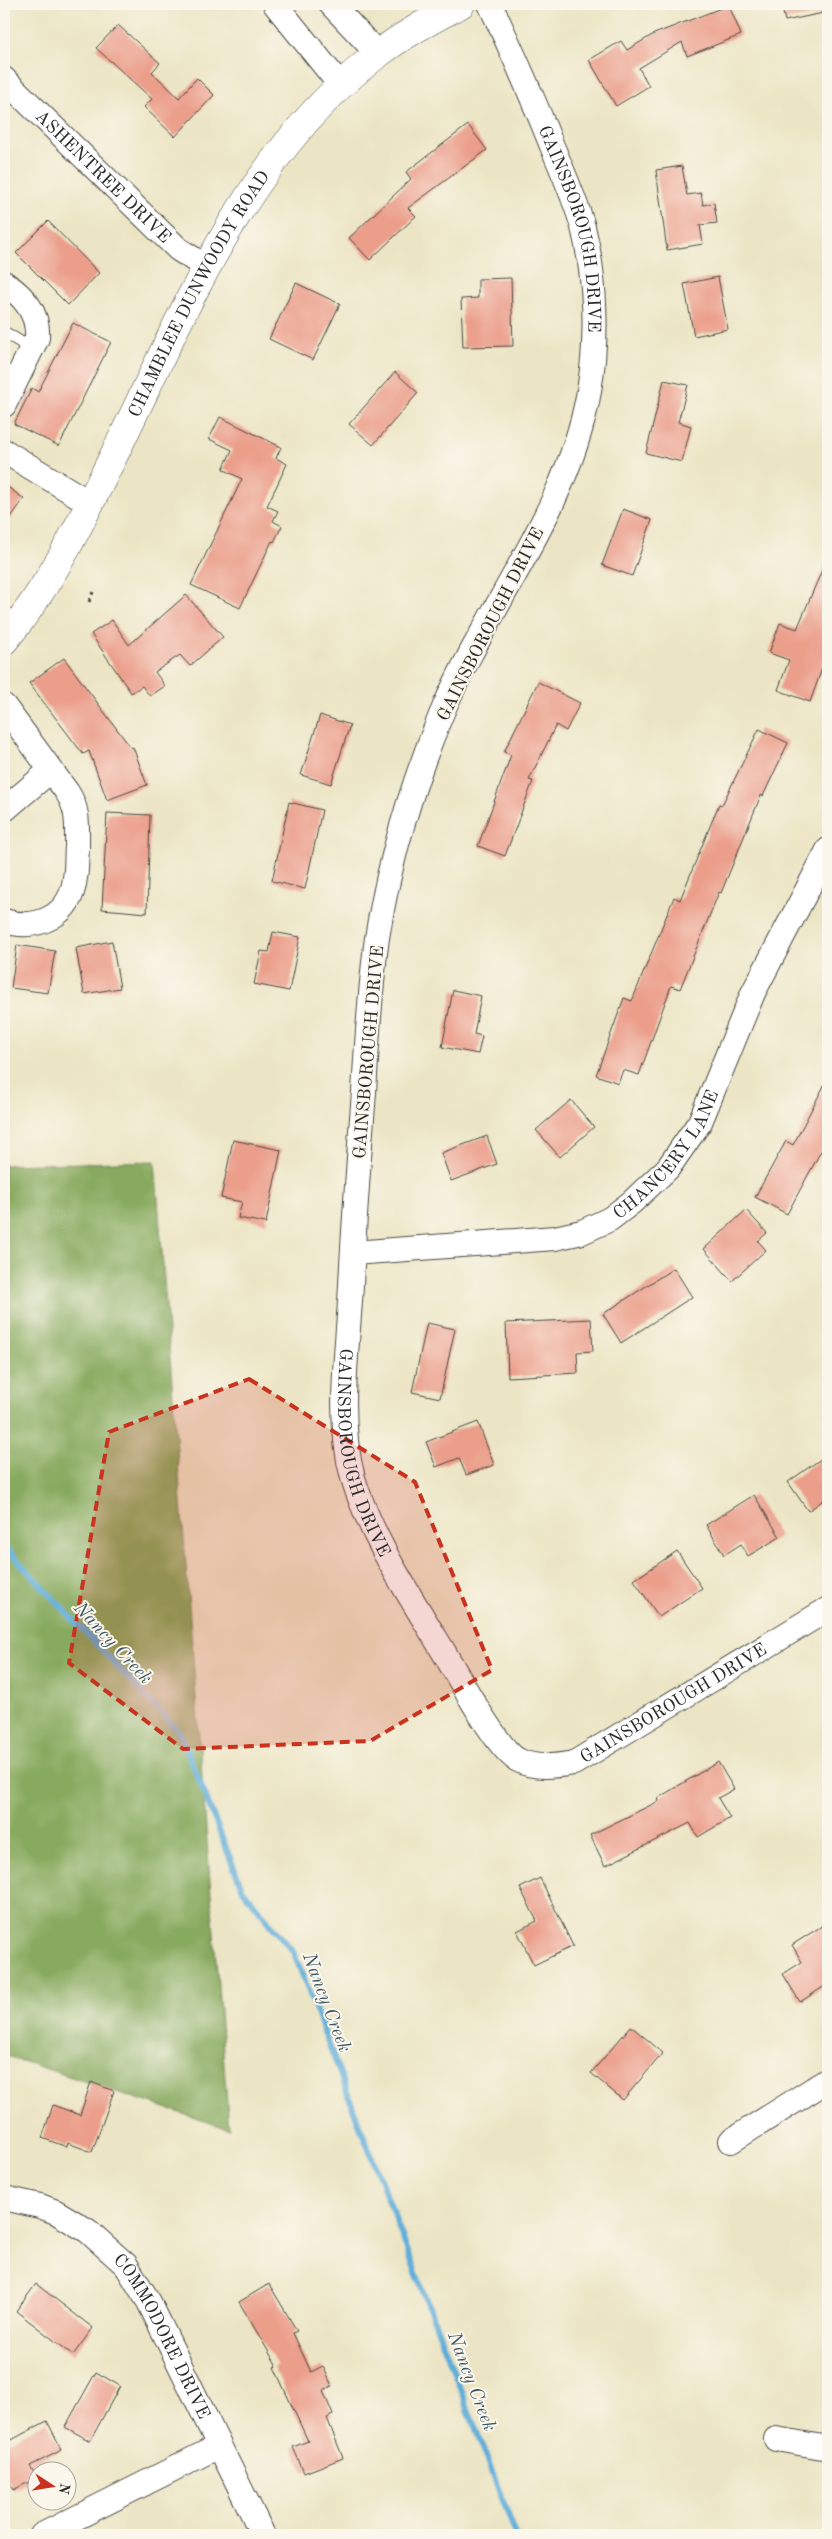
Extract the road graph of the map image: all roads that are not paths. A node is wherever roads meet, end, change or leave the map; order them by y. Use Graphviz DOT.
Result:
graph roads {
  1 [pos="275,4"];
  2 [pos="331,4"];
  3 [pos="461,4"];
  4 [pos="490,4"];
  5 [pos="378,54"];
  6 [pos="4,80"];
  7 [pos="341,86"];
  8 [pos="206,268"];
  9 [pos="4,283"];
  10 [pos="4,332"];
  11 [pos="27,358"];
  12 [pos="4,405"];
  13 [pos="4,451"];
  14 [pos="90,503"];
  15 [pos="4,641"];
  16 [pos="4,706"];
  17 [pos="51,770"];
  18 [pos="4,810"];
  19 [pos="828,850"];
  20 [pos="4,921"];
  21 [pos="353,1253"];
  22 [pos="828,1609"];
  23 [pos="828,2080"];
  24 [pos="731,2141"];
  25 [pos="4,2198"];
  26 [pos="776,2439"];
  27 [pos="218,2446"];
  28 [pos="828,2448"];
  29 [pos="42,2535"];
  30 [pos="263,2535"];
  1 -- 7 [label="street"];
  2 -- 5 [label="street"];
  3 -- 5 [label="street, CHAMBLEE DUNWOODY ROAD"];
  4 -- 21 [label="street, GAINSBOROUGH DRIVE"];
  5 -- 7 [label="street, CHAMBLEE DUNWOODY ROAD"];
  6 -- 8 [label="street, ASHENTREE DRIVE"];
  7 -- 8 [label="street, CHAMBLEE DUNWOODY ROAD"];
  8 -- 14 [label="street, CHAMBLEE DUNWOODY ROAD"];
  9 -- 11 [label="street"];
  10 -- 11 [label="lane"];
  11 -- 12 [label="street"];
  13 -- 14 [label="street"];
  14 -- 15 [label="street, CHAMBLEE DUNWOODY ROAD"];
  16 -- 17 [label="street"];
  17 -- 18 [label="street"];
  17 -- 20 [label="street"];
  19 -- 21 [label="street, CHANCERY LANE"];
  21 -- 22 [label="street, GAINSBOROUGH DRIVE"];
  23 -- 24 [label="street"];
  25 -- 27 [label="street, COMMODORE DRIVE"];
  26 -- 28 [label="street"];
  27 -- 29 [label="street"];
  27 -- 30 [label="street, COMMODORE DRIVE"];
}
